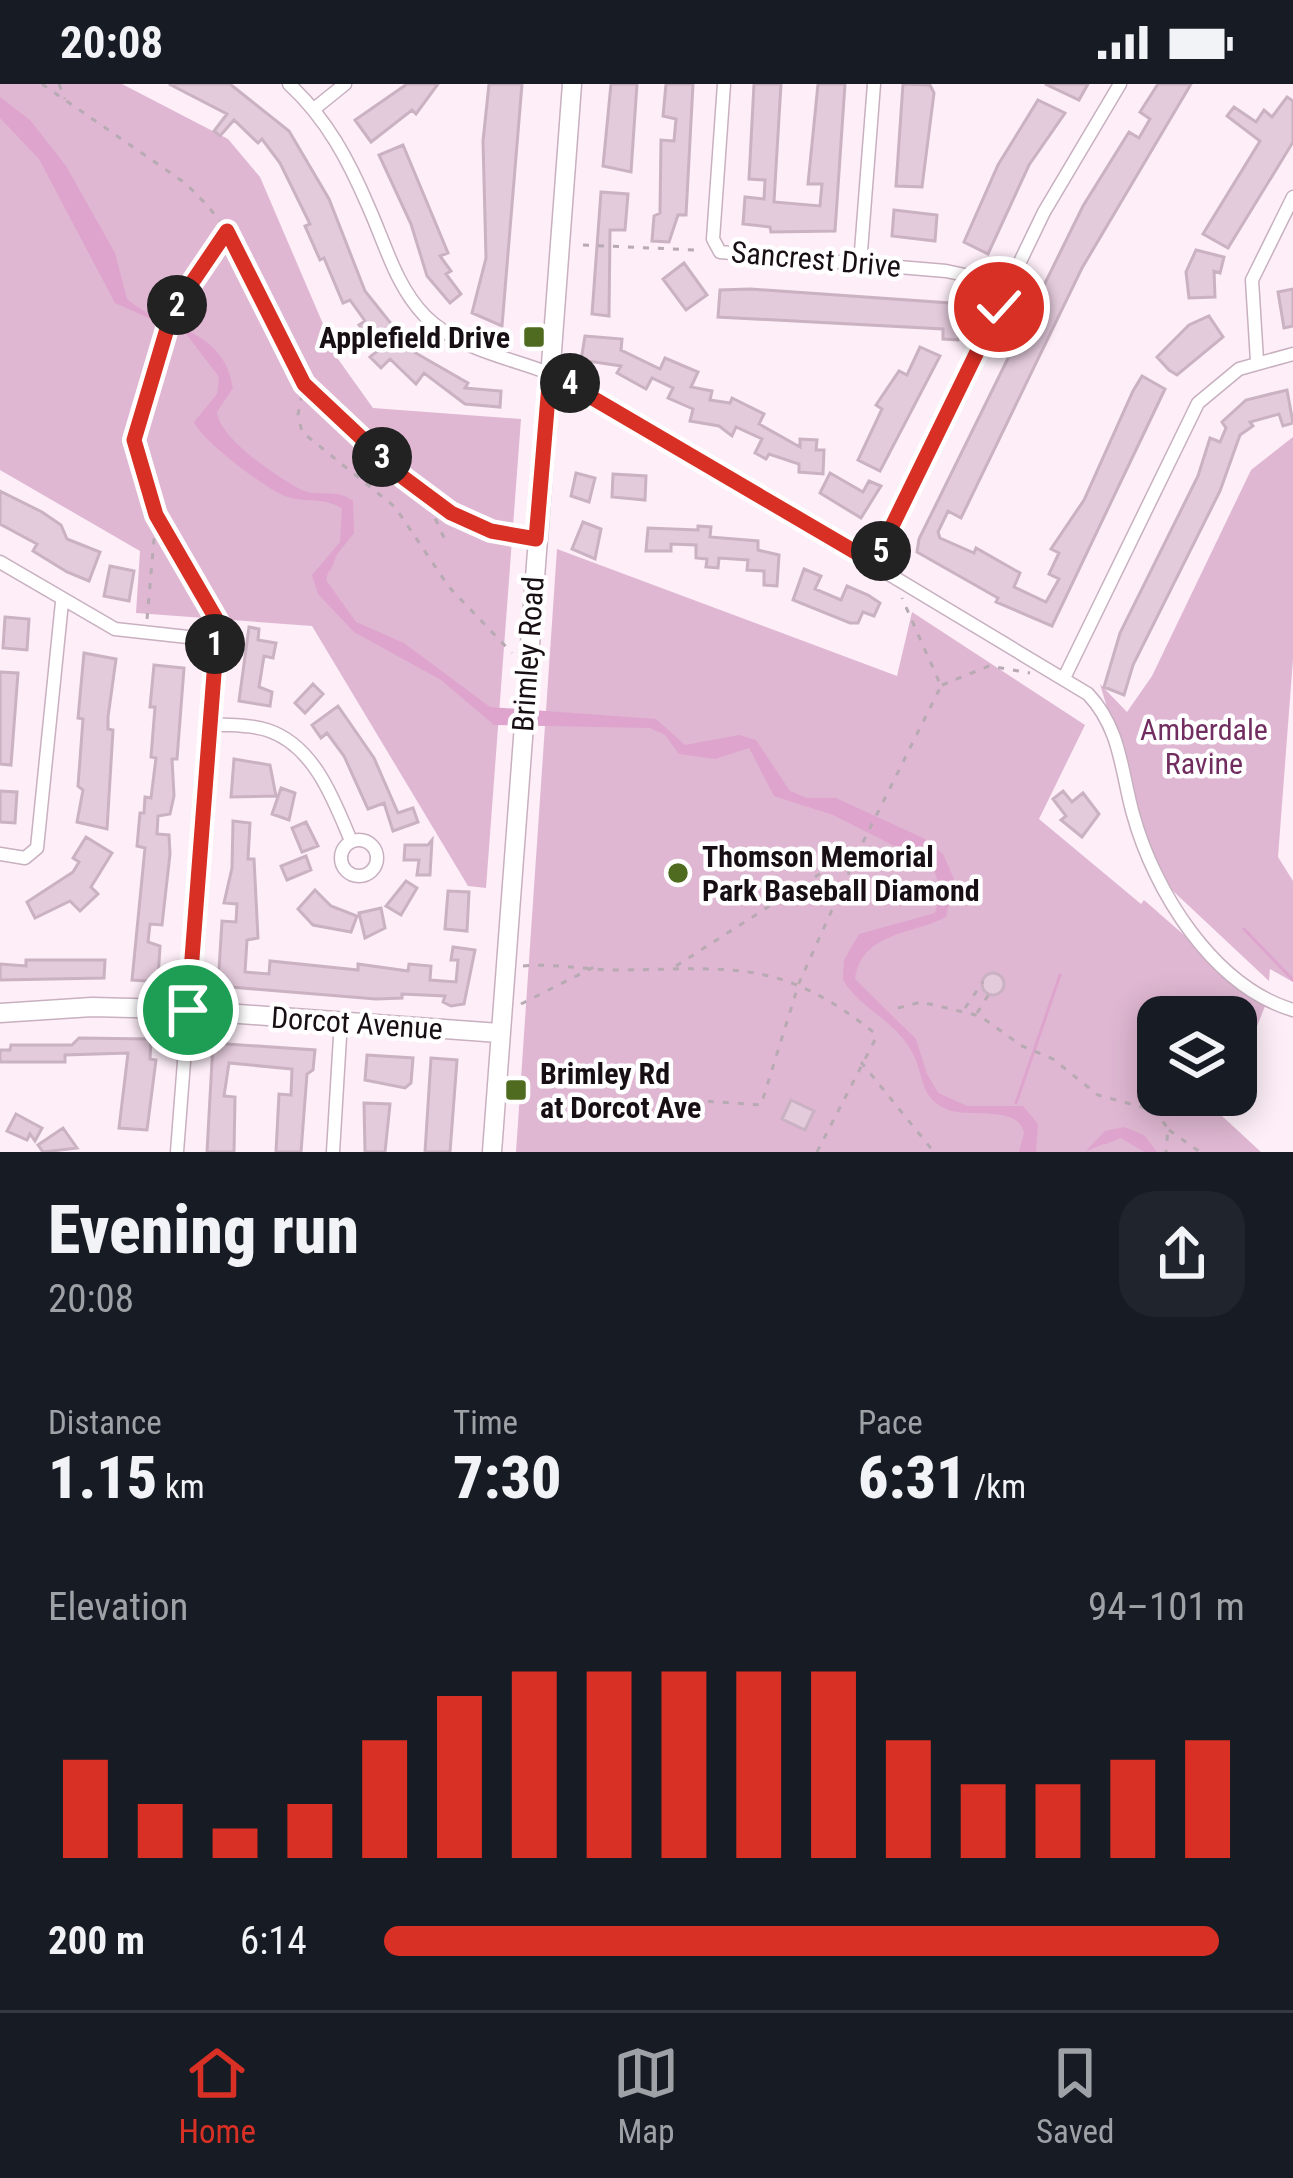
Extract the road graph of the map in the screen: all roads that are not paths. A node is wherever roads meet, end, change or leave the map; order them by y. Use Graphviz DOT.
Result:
graph roads {
  1 [pos="289,84"];
  2 [pos="345,84"];
  3 [pos="572,84"];
  4 [pos="724,84"];
  5 [pos="874,84"];
  6 [pos="1120,84"];
  7 [pos="314,109"];
  8 [pos="1293,196"];
  9 [pos="860,264"];
  10 [pos="1006,293"];
  11 [pos="1293,354"];
  12 [pos="1257,361"];
  13 [pos="550,373"];
  14 [pos="340,417"];
  15 [pos="536,539"];
  16 [pos="0,562"];
  17 [pos="874,563"];
  18 [pos="62,602"];
  19 [pos="218,622"];
  20 [pos="215,640"];
  21 [pos="1065,676"];
  22 [pos="209,724"];
  23 [pos="352,841"];
  24 [pos="0,854"];
  25 [pos="188,1010"];
  26 [pos="1293,1010"];
  27 [pos="0,1013"];
  28 [pos="341,1020"];
  29 [pos="499,1034"];
  30 [pos="177,1152"];
  31 [pos="333,1152"];
  32 [pos="492,1152"];
  1 -- 7 [label="street"];
  2 -- 7 [label="street"];
  3 -- 13 [label="main road, Brimley Road"];
  4 -- 9 [label="street, Sancrest Drive"];
  5 -- 9 [label="street"];
  6 -- 10 [label="street"];
  7 -- 13 [label="street"];
  8 -- 12 [label="street"];
  9 -- 10 [label="street, Sancrest Drive"];
  10 -- 17 [label="street"];
  11 -- 12 [label="street"];
  12 -- 21 [label="street"];
  13 -- 15 [label="main road, Brimley Road"];
  13 -- 17 [label="street"];
  14 -- 15 [label="lane"];
  15 -- 29 [label="main road, Brimley Road"];
  16 -- 18 [label="street"];
  17 -- 21 [label="street"];
  18 -- 20 [label="street"];
  18 -- 24 [label="street"];
  19 -- 20 [label="street"];
  20 -- 22 [label="street"];
  21 -- 26 [label="street"];
  22 -- 23 [label="street"];
  22 -- 25 [label="street"];
  25 -- 27 [label="main road, Dorcot Avenue"];
  25 -- 28 [label="main road, Dorcot Avenue"];
  25 -- 30 [label="street"];
  28 -- 29 [label="main road, Dorcot Avenue"];
  28 -- 31 [label="street"];
  29 -- 32 [label="main road, Brimley Road"];
}
